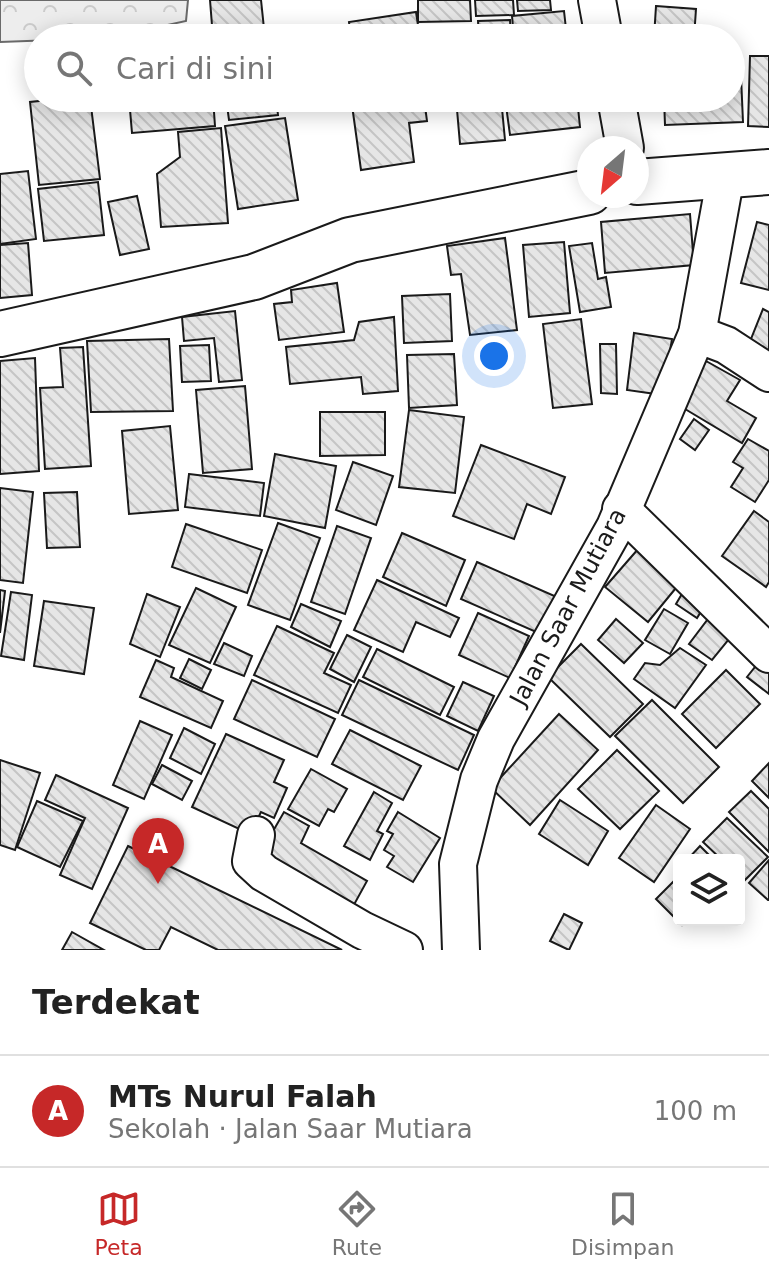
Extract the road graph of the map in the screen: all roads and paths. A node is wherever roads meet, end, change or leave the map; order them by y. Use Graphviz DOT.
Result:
graph roads {
  1 [pos="597,0"];
  2 [pos="601,24"];
  3 [pos="619,112"];
  4 [pos="623,136"];
  5 [pos="769,172"];
  6 [pos="726,175"];
  7 [pos="649,181"];
  8 [pos="577,194"];
  9 [pos="0,334"];
  10 [pos="697,334"];
  11 [pos="769,373"];
  12 [pos="621,509"];
  13 [pos="769,654"];
  14 [pos="256,835"];
  15 [pos="404,950"];
  16 [pos="461,950"];
  1 -- 2 [label="street"];
  3 -- 4 [label="street"];
  5 -- 6 [label="main road"];
  6 -- 7 [label="main road"];
  6 -- 10 [label="street, Jalan Saar Mutiara"];
  8 -- 9 [label="main road"];
  10 -- 11 [label="street"];
  10 -- 12 [label="street, Jalan Saar Mutiara"];
  12 -- 13 [label="street"];
  12 -- 16 [label="street, Jalan Saar Mutiara"];
  14 -- 15 [label="street"];
}
